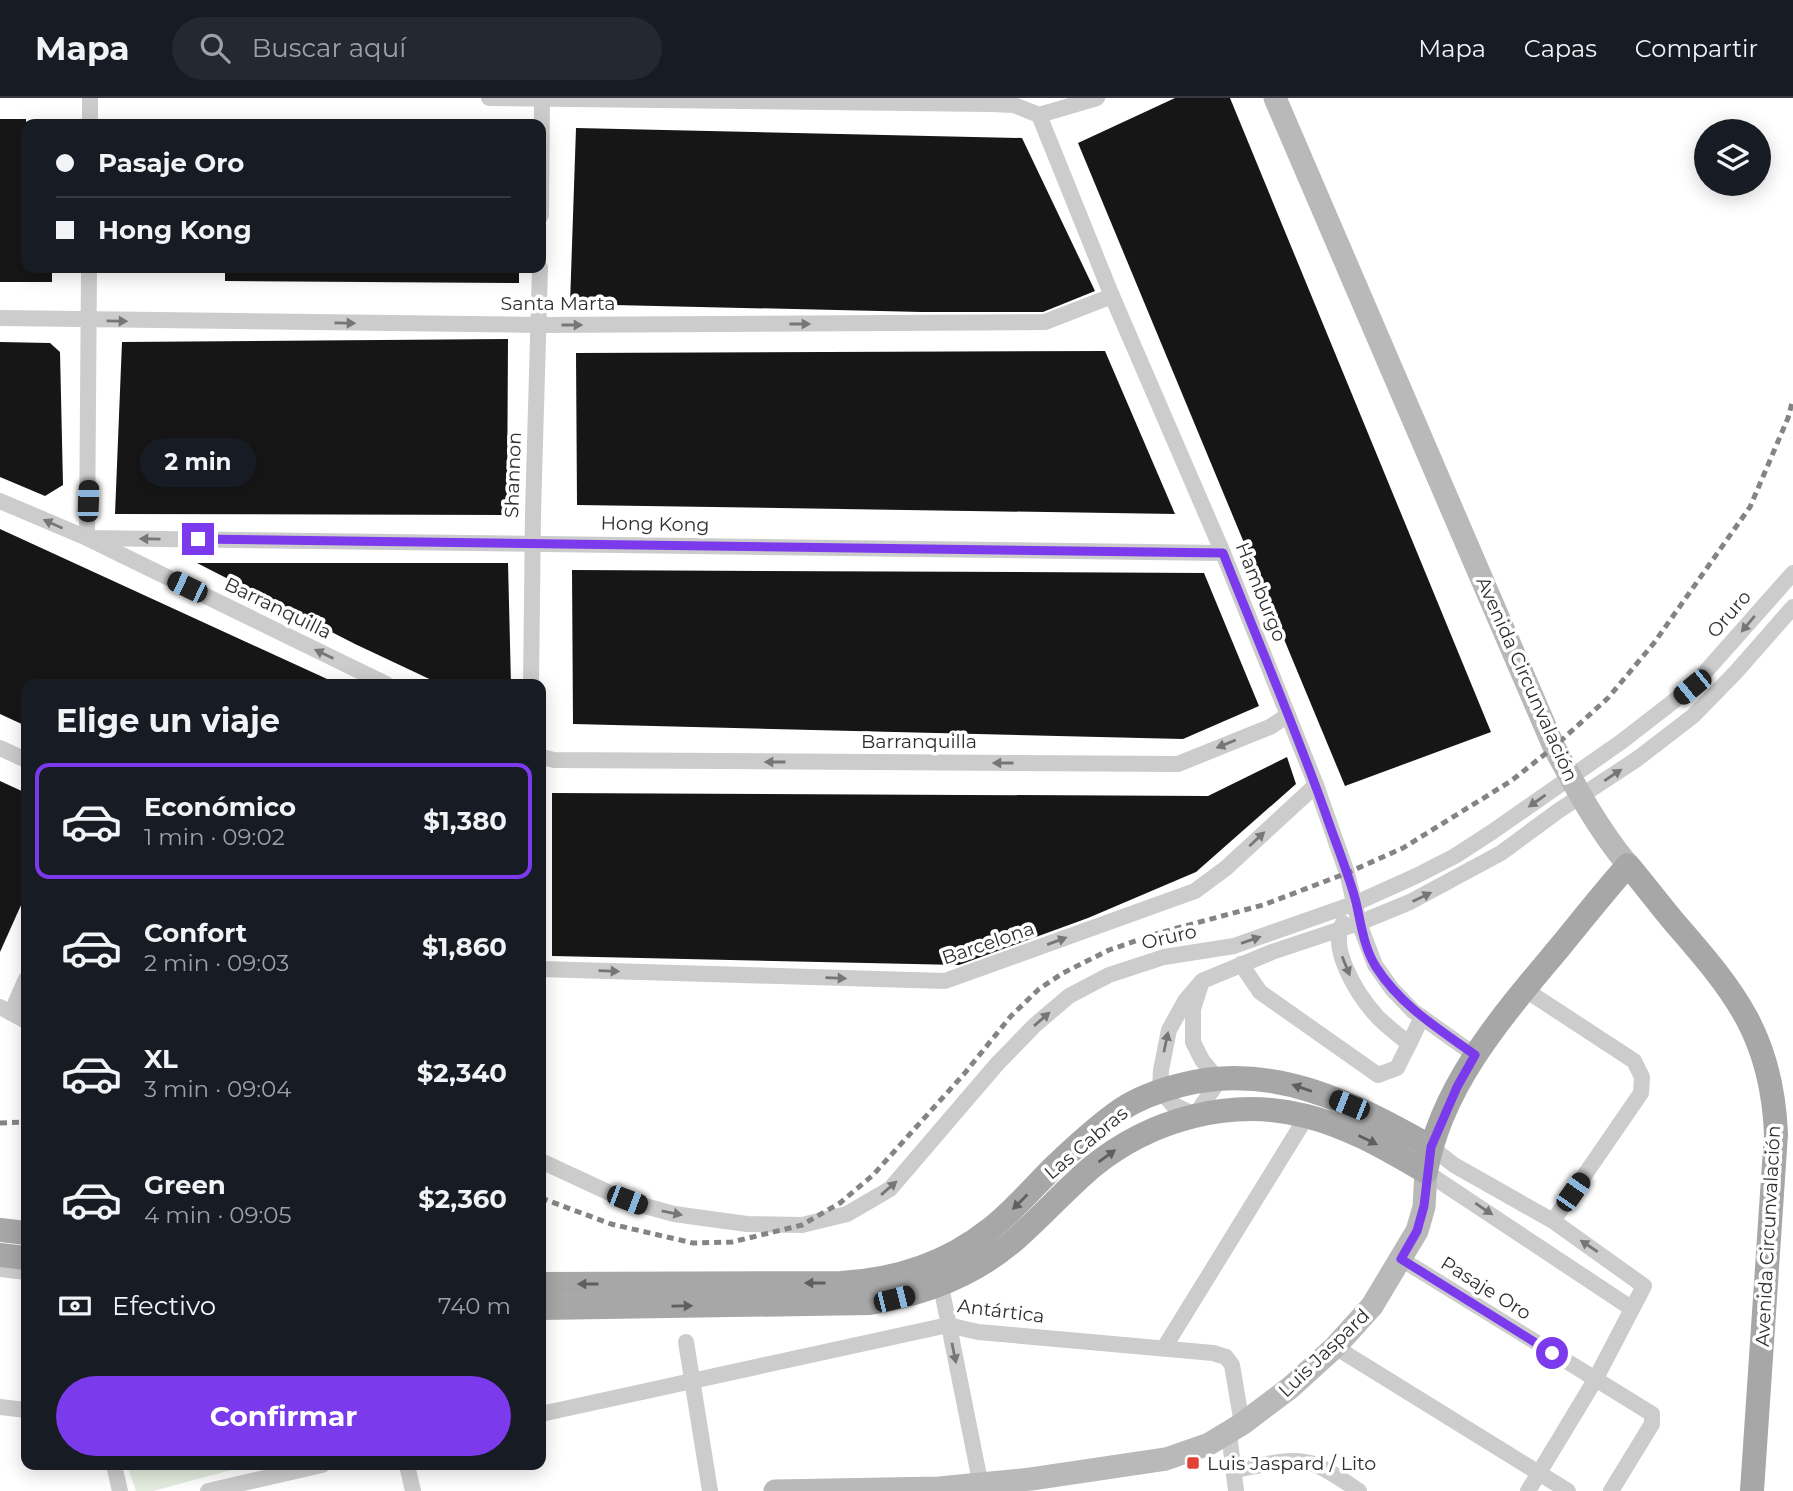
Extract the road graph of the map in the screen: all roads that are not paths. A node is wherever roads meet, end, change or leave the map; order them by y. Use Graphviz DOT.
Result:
graph roads {
  1 [pos="90,98"];
  2 [pos="489,98"];
  3 [pos="1097,98"];
  4 [pos="1275,98"];
  5 [pos="542,99"];
  6 [pos="1039,115"];
  7 [pos="90,119"];
  8 [pos="542,119"];
  9 [pos="89,273"];
  10 [pos="540,273"];
  11 [pos="1112,296"];
  12 [pos="0,318"];
  13 [pos="88,319"];
  14 [pos="540,325"];
  15 [pos="0,500"];
  16 [pos="87,538"];
  17 [pos="532,542"];
  18 [pos="1223,553"];
  19 [pos="1793,573"];
  20 [pos="1793,607"];
  21 [pos="376,679"];
  22 [pos="531,679"];
  23 [pos="1288,715"];
  24 [pos="0,748"];
  25 [pos="21,758"];
  26 [pos="546,758"];
  27 [pos="1565,768"];
  28 [pos="1316,785"];
  29 [pos="1628,865"];
  30 [pos="1356,903"];
  31 [pos="1359,923"];
  32 [pos="1339,929"];
  33 [pos="1241,964"];
  34 [pos="546,969"];
  35 [pos="1202,981"];
  36 [pos="21,986"];
  37 [pos="1524,989"];
  38 [pos="5,1010"];
  39 [pos="1422,1017"];
  40 [pos="21,1018"];
  41 [pos="1409,1044"];
  42 [pos="1475,1055"];
  43 [pos="1216,1077"];
  44 [pos="1160,1090"];
  45 [pos="1195,1115"];
  46 [pos="1307,1116"];
  47 [pos="1431,1147"];
  48 [pos="546,1163"];
  49 [pos="1426,1172"];
  50 [pos="1553,1221"];
  51 [pos="0,1230"];
  52 [pos="21,1232"];
  53 [pos="0,1255"];
  54 [pos="21,1257"];
  55 [pos="1401,1259"];
  56 [pos="0,1269"];
  57 [pos="21,1271"];
  58 [pos="546,1284"];
  59 [pos="941,1286"];
  60 [pos="546,1308"];
  61 [pos="1631,1308"];
  62 [pos="948,1325"];
  63 [pos="686,1342"];
  64 [pos="1335,1347"];
  65 [pos="1164,1348"];
  66 [pos="692,1380"];
  67 [pos="1595,1380"];
  68 [pos="0,1407"];
  69 [pos="21,1409"];
  70 [pos="546,1413"];
  71 [pos="1236,1429"];
  72 [pos="115,1470"];
  73 [pos="300,1470"];
  74 [pos="408,1470"];
  75 [pos="1234,1470"];
  76 [pos="1540,1473"];
  77 [pos="982,1488"];
  78 [pos="120,1491"];
  79 [pos="208,1491"];
  80 [pos="413,1491"];
  81 [pos="710,1491"];
  82 [pos="775,1491"];
  83 [pos="1236,1491"];
  84 [pos="1359,1491"];
  85 [pos="1528,1491"];
  86 [pos="1568,1491"];
  87 [pos="1611,1491"];
  88 [pos="1752,1491"];
  1 -- 7 [label="street"];
  2 -- 5 [label="street"];
  3 -- 6 [label="street"];
  4 -- 27 [label="street, Avenida Circunvalación"];
  5 -- 6 [label="street"];
  5 -- 8 [label="street"];
  6 -- 11 [label="street, Hamburgo"];
  9 -- 13 [label="street"];
  10 -- 14 [label="street, Shannon"];
  14 -- 11 [label="street, Santa Marta, one-way"];
  11 -- 18 [label="street, Hamburgo"];
  12 -- 13 [label="street, Santa Marta"];
  13 -- 14 [label="street, Santa Marta, one-way"];
  13 -- 16 [label="street"];
  14 -- 17 [label="street, Shannon"];
  16 -- 15 [label="street, Barranquilla, one-way"];
  17 -- 16 [label="street, Hong Kong, one-way"];
  21 -- 16 [label="street, Barranquilla, one-way"];
  17 -- 18 [label="street, Hong Kong"];
  17 -- 22 [label="street, Shannon"];
  18 -- 23 [label="street, Hamburgo"];
  19 -- 27 [label="street, Oruro, one-way"];
  31 -- 20 [label="street, one-way"];
  23 -- 26 [label="street, Barranquilla, one-way"];
  23 -- 28 [label="street, Hamburgo"];
  24 -- 25 [label="street"];
  27 -- 29 [label="street, Avenida Circunvalación"];
  27 -- 30 [label="street, Oruro, one-way"];
  28 -- 30 [label="street, Hamburgo"];
  34 -- 28 [label="street, Barcelona, one-way"];
  29 -- 37 [label="main road, Luis Jaspard"];
  29 -- 88 [label="main road, Avenida Circunvalación"];
  30 -- 31 [label="street, Hamburgo"];
  30 -- 32 [label="street"];
  48 -- 30 [label="street, Oruro, one-way"];
  31 -- 32 [label="street"];
  31 -- 39 [label="street, Hamburgo"];
  32 -- 33 [label="street"];
  32 -- 41 [label="street, one-way"];
  33 -- 35 [label="street"];
  33 -- 41 [label="street"];
  35 -- 43 [label="street"];
  44 -- 35 [label="street, one-way"];
  36 -- 38 [label="street"];
  37 -- 42 [label="main road, Luis Jaspard"];
  37 -- 50 [label="street"];
  38 -- 40 [label="street"];
  39 -- 41 [label="street"];
  39 -- 42 [label="street, Hamburgo"];
  42 -- 47 [label="main road, Luis Jaspard"];
  43 -- 44 [label="main road, Las Cabras"];
  43 -- 45 [label="street"];
  47 -- 43 [label="main road, Las Cabras, one-way"];
  44 -- 45 [label="street"];
  44 -- 58 [label="main road, Las Cabras, one-way"];
  45 -- 46 [label="main road, Las Cabras"];
  59 -- 45 [label="main road, Las Cabras, one-way"];
  46 -- 49 [label="main road, Las Cabras, one-way"];
  46 -- 65 [label="street"];
  47 -- 49 [label="main road, Luis Jaspard"];
  47 -- 50 [label="street, Las Cabras"];
  49 -- 55 [label="street, Luis Jaspard"];
  49 -- 61 [label="street, Las Cabras, one-way"];
  61 -- 50 [label="street, Las Cabras, one-way"];
  51 -- 52 [label="main road"];
  53 -- 54 [label="main road"];
  55 -- 64 [label="street, Luis Jaspard"];
  55 -- 67 [label="street, Pasaje Oro"];
  56 -- 57 [label="street"];
  60 -- 59 [label="main road, Las Cabras, one-way"];
  59 -- 62 [label="street"];
  61 -- 67 [label="street"];
  62 -- 65 [label="street, Antártica"];
  62 -- 66 [label="street, Antártica"];
  62 -- 77 [label="street, one-way"];
  63 -- 66 [label="street"];
  64 -- 71 [label="street, Luis Jaspard"];
  64 -- 76 [label="street"];
  65 -- 71 [label="street, Antártica"];
  66 -- 70 [label="street, Antártica"];
  66 -- 81 [label="street"];
  67 -- 76 [label="street"];
  67 -- 87 [label="street, Pasaje Oro"];
  68 -- 69 [label="street"];
  71 -- 75 [label="street"];
  71 -- 77 [label="street, Luis Jaspard"];
  72 -- 78 [label="street"];
  73 -- 79 [label="street"];
  74 -- 80 [label="street"];
  75 -- 83 [label="street"];
  75 -- 84 [label="street"];
  76 -- 85 [label="street"];
  76 -- 86 [label="street"];
  77 -- 82 [label="street, Luis Jaspard"];
}
